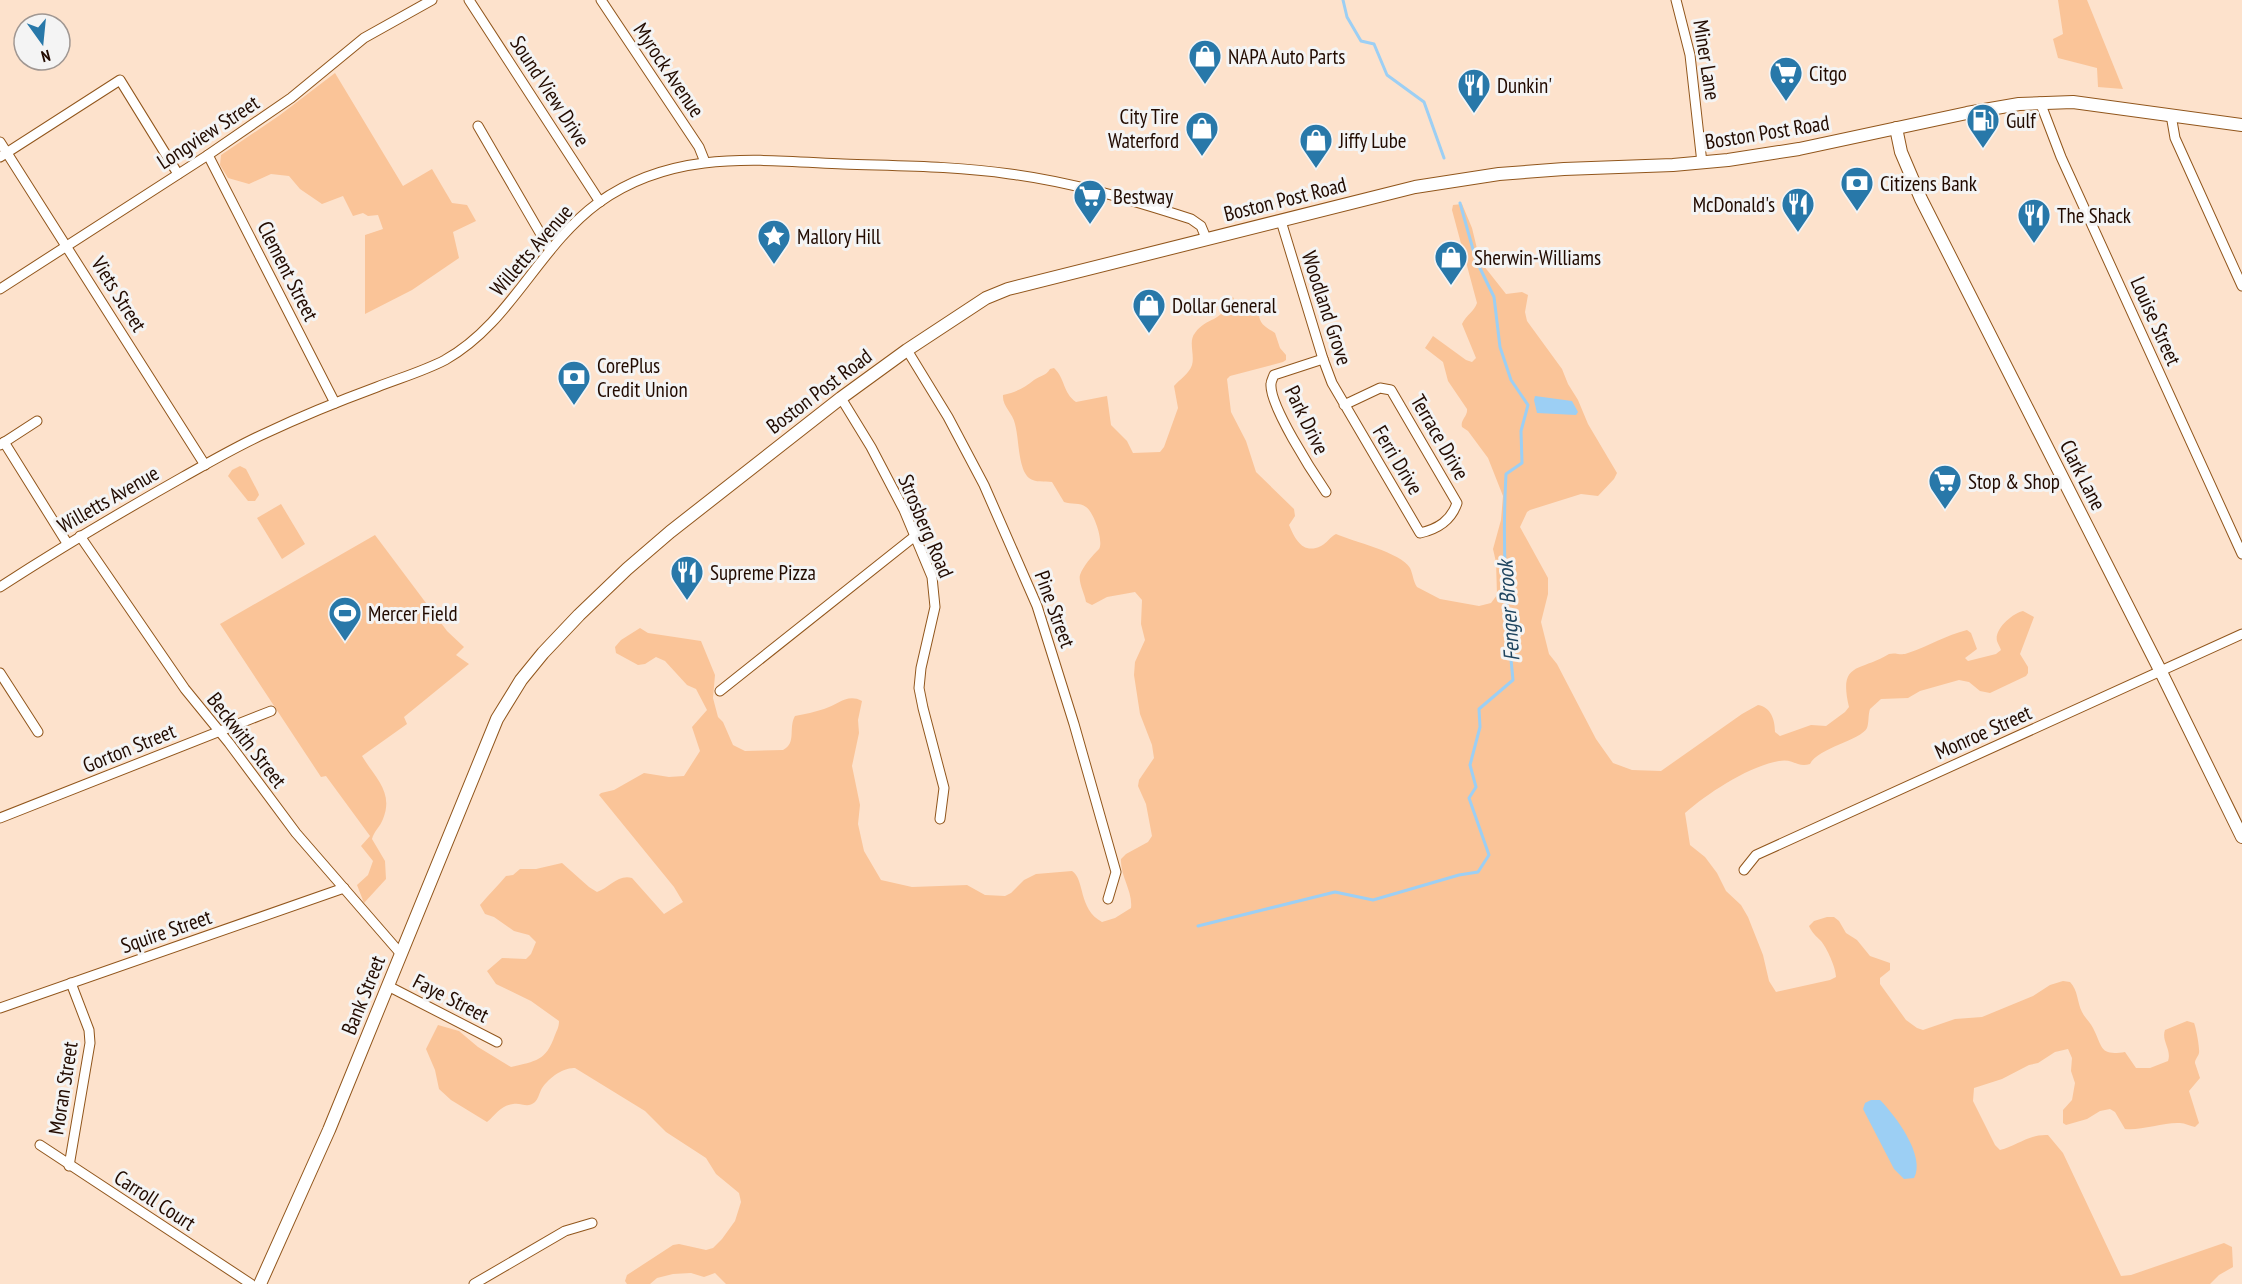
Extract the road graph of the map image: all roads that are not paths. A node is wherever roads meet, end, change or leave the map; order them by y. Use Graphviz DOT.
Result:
graph roads {
  1 [pos="432,0"];
  2 [pos="469,0"];
  3 [pos="601,0"];
  4 [pos="1676,0"];
  5 [pos="2040,102"];
  6 [pos="2171,115"];
  7 [pos="2242,124"];
  8 [pos="478,126"];
  9 [pos="1896,129"];
  10 [pos="0,142"];
  11 [pos="3,155"];
  12 [pos="208,155"];
  13 [pos="705,162"];
  14 [pos="1702,163"];
  15 [pos="178,174"];
  16 [pos="600,202"];
  17 [pos="1281,221"];
  18 [pos="1206,238"];
  19 [pos="67,246"];
  20 [pos="550,250"];
  21 [pos="2242,286"];
  22 [pos="0,289"];
  23 [pos="907,350"];
  24 [pos="1323,359"];
  25 [pos="841,399"];
  26 [pos="335,403"];
  27 [pos="1344,405"];
  28 [pos="37,421"];
  29 [pos="2,444"];
  30 [pos="205,465"];
  31 [pos="1326,492"];
  32 [pos="1420,533"];
  33 [pos="80,536"];
  34 [pos="915,537"];
  35 [pos="67,543"];
  36 [pos="2242,554"];
  37 [pos="0,587"];
  38 [pos="2242,634"];
  39 [pos="2161,672"];
  40 [pos="0,673"];
  41 [pos="720,691"];
  42 [pos="271,711"];
  43 [pos="497,719"];
  44 [pos="218,731"];
  45 [pos="38,732"];
  46 [pos="0,818"];
  47 [pos="940,819"];
  48 [pos="2242,837"];
  49 [pos="1744,870"];
  50 [pos="344,888"];
  51 [pos="1108,899"];
  52 [pos="401,954"];
  53 [pos="71,983"];
  54 [pos="388,986"];
  55 [pos="0,1008"];
  56 [pos="497,1042"];
  57 [pos="40,1145"];
  58 [pos="69,1166"];
  59 [pos="592,1223"];
  60 [pos="251,1284"];
  61 [pos="260,1284"];
  62 [pos="474,1284"];
  1 -- 12 [label="street, Longview Street"];
  2 -- 16 [label="street, Sound View Drive"];
  3 -- 13 [label="street, Myrock Avenue"];
  4 -- 14 [label="street, Miner Lane"];
  5 -- 6 [label="main road, Boston Post Road"];
  5 -- 9 [label="main road, Boston Post Road"];
  5 -- 36 [label="street, Louise Street"];
  6 -- 7 [label="main road, Boston Post Road"];
  6 -- 21 [label="street"];
  8 -- 20 [label="street"];
  9 -- 14 [label="main road, Boston Post Road"];
  9 -- 39 [label="main road, Clark Lane"];
  10 -- 11 [label="street, Viets Street"];
  11 -- 15 [label="street"];
  11 -- 19 [label="street, Viets Street"];
  12 -- 15 [label="street, Longview Street"];
  12 -- 26 [label="street, Clement Street"];
  13 -- 16 [label="street, Willetts Avenue"];
  13 -- 18 [label="street, Willetts Avenue"];
  14 -- 17 [label="main road, Boston Post Road"];
  15 -- 19 [label="street, Longview Street"];
  16 -- 20 [label="street, Willetts Avenue"];
  17 -- 18 [label="main road, Boston Post Road"];
  17 -- 24 [label="street, Woodland Grove"];
  18 -- 23 [label="main road, Boston Post Road"];
  19 -- 22 [label="street, Longview Street"];
  19 -- 30 [label="street, Viets Street"];
  20 -- 26 [label="street, Willetts Avenue"];
  23 -- 25 [label="main road, Boston Post Road"];
  23 -- 51 [label="street, Pine Street"];
  24 -- 27 [label="street, Woodland Grove"];
  24 -- 31 [label="street, Park Drive"];
  25 -- 34 [label="street, Strosberg Road"];
  25 -- 43 [label="main road, Boston Post Road"];
  26 -- 30 [label="street, Willetts Avenue"];
  27 -- 32 [label="street, Ferri Drive"];
  27 -- 32 [label="street, Terrace Drive"];
  28 -- 29 [label="street"];
  29 -- 35 [label="street"];
  30 -- 33 [label="street, Willetts Avenue"];
  33 -- 35 [label="street, Willetts Avenue"];
  33 -- 44 [label="street, Beckwith Street"];
  34 -- 41 [label="street"];
  34 -- 47 [label="street, Strosberg Road"];
  35 -- 37 [label="street, Willetts Avenue"];
  38 -- 39 [label="street, Monroe Street"];
  39 -- 48 [label="main road, Clark Lane"];
  39 -- 49 [label="street, Monroe Street"];
  40 -- 45 [label="street"];
  42 -- 44 [label="street, Gorton Street"];
  43 -- 52 [label="main road, Bank Street"];
  44 -- 46 [label="street, Gorton Street"];
  44 -- 50 [label="street, Beckwith Street"];
  50 -- 52 [label="street, Beckwith Street"];
  50 -- 53 [label="street, Squire Street"];
  52 -- 54 [label="main road, Bank Street"];
  53 -- 55 [label="street, Squire Street"];
  53 -- 58 [label="street, Moran Street"];
  54 -- 56 [label="street, Faye Street"];
  54 -- 61 [label="main road, Bank Street"];
  57 -- 58 [label="street, Carroll Court"];
  58 -- 60 [label="street, Carroll Court"];
  59 -- 62 [label="street"];
}
